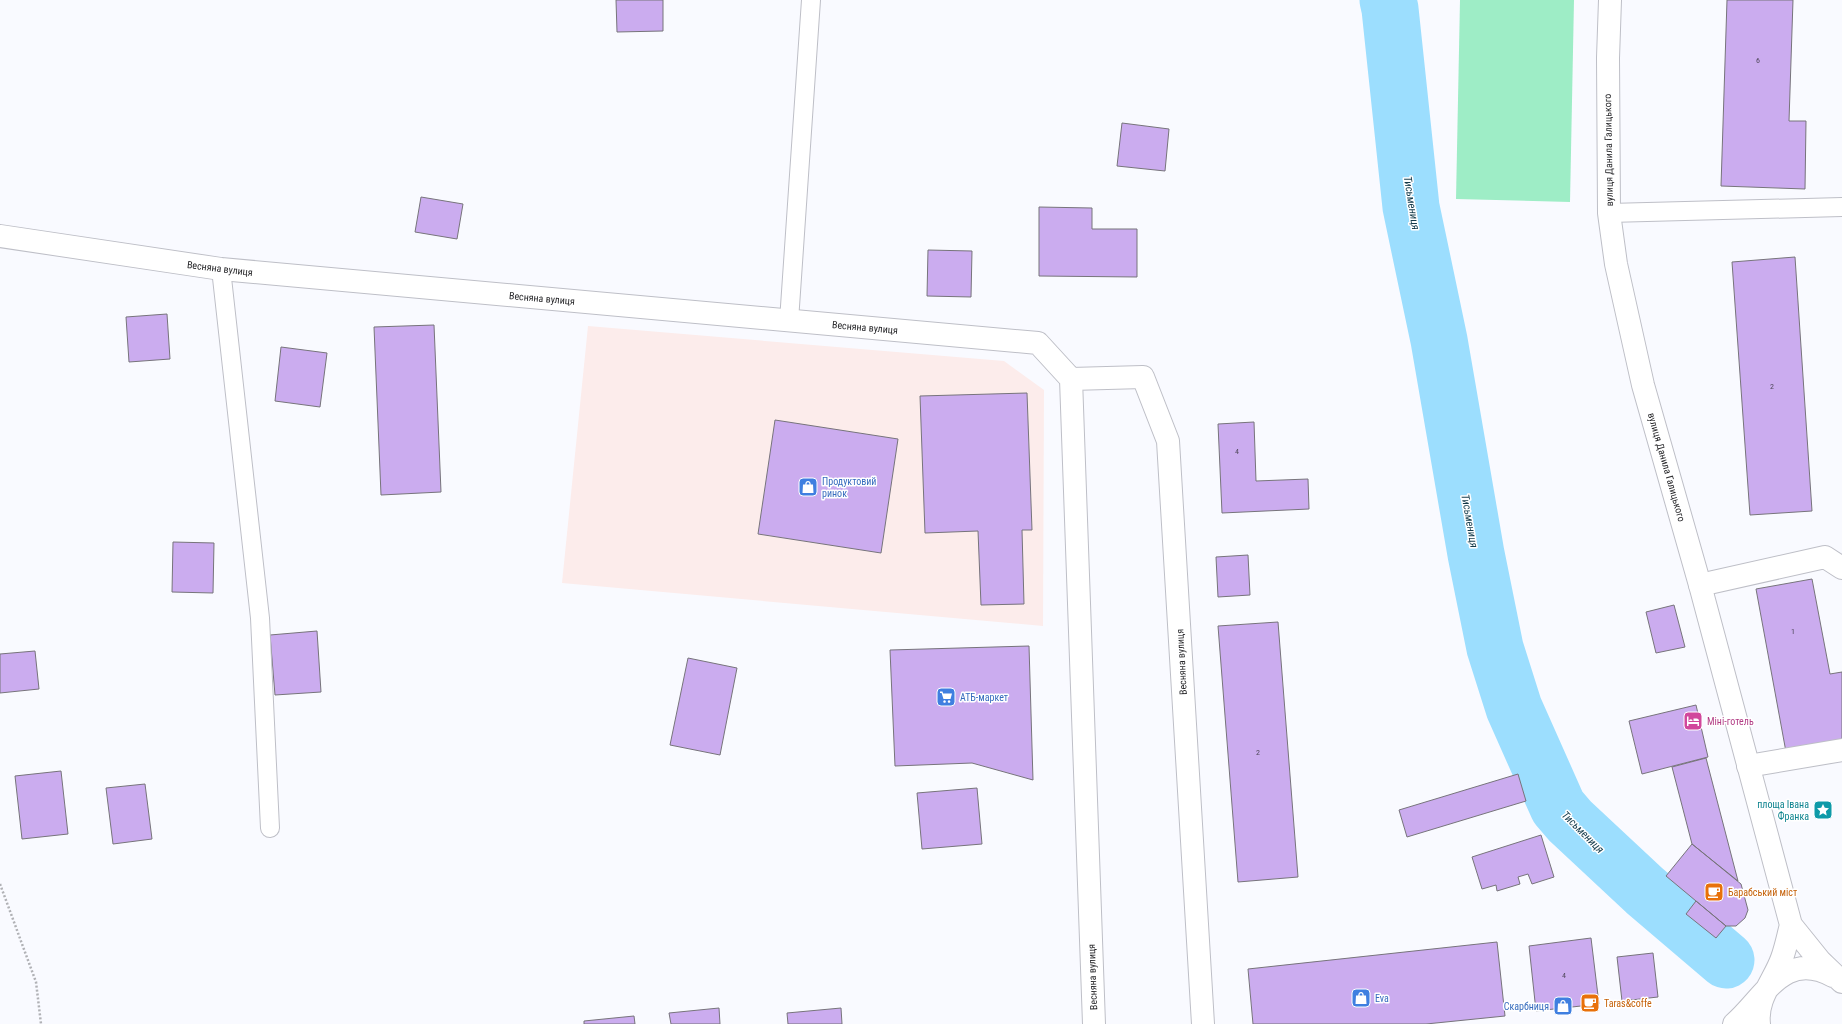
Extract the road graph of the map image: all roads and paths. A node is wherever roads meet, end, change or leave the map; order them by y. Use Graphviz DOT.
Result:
graph roads {
  1 [pos="811,0"];
  2 [pos="1610,0"];
  3 [pos="1842,207"];
  4 [pos="1609,213"];
  5 [pos="0,236"];
  6 [pos="221,269"];
  7 [pos="788,320"];
  8 [pos="1071,379"];
  9 [pos="1842,568"];
  10 [pos="1700,585"];
  11 [pos="1842,750"];
  12 [pos="1748,766"];
  13 [pos="270,828"];
  14 [pos="0,884"];
  15 [pos="1791,925"];
  16 [pos="1840,981"];
  17 [pos="1769,985"];
  18 [pos="41,1024"];
  19 [pos="1094,1024"];
  20 [pos="1203,1024"];
  21 [pos="1734,1024"];
  22 [pos="1759,1024"];
  1 -- 7 [label="lane"];
  2 -- 4 [label="street, вулиця Данила Галицького"];
  3 -- 4 [label="lane"];
  4 -- 10 [label="street, вулиця Данила Галицького"];
  5 -- 6 [label="street, Весняна вулиця"];
  6 -- 7 [label="street, Весняна вулиця"];
  6 -- 13 [label="lane"];
  7 -- 8 [label="street, Весняна вулиця"];
  8 -- 19 [label="street, Весняна вулиця"];
  8 -- 20 [label="street, Весняна вулиця"];
  9 -- 10 [label="street"];
  10 -- 12 [label="street, вулиця Данила Галицького"];
  11 -- 12 [label="street"];
  12 -- 15 [label="street, вулиця Данила Галицького"];
  14 -- 18 [label="path"];
  15 -- 16 [label="street"];
  15 -- 17 [label="street"];
  16 -- 17 [label="street"];
  17 -- 21 [label="street"];
  17 -- 22 [label="street"];
}
